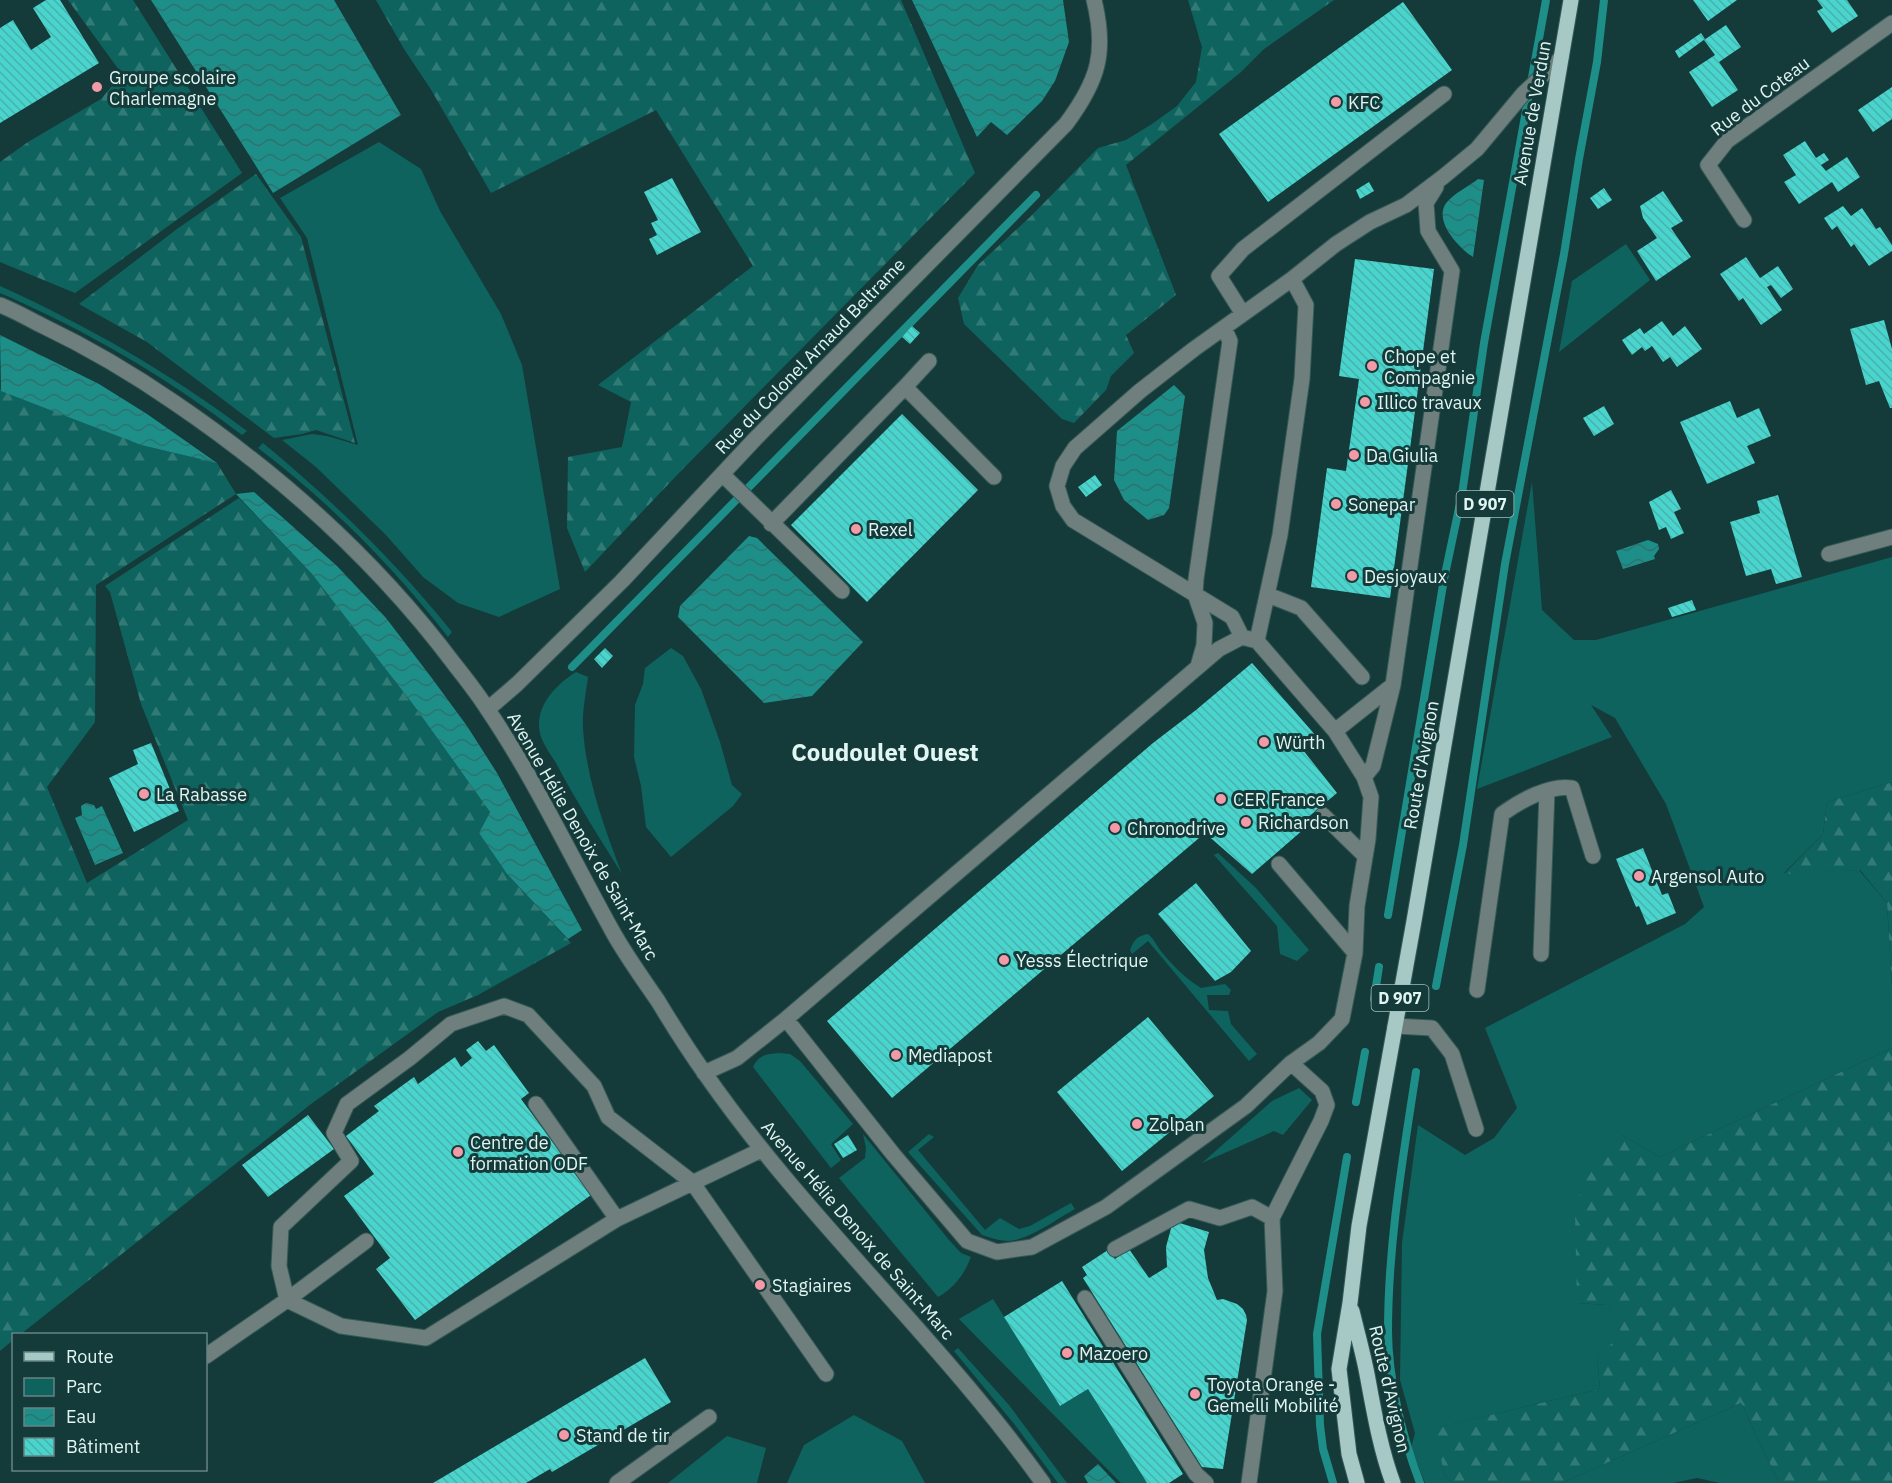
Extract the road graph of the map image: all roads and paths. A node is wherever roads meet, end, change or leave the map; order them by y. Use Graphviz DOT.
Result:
graph roads {
  1 [pos="1094,0"];
  2 [pos="1571,0"];
  3 [pos="1892,23"];
  4 [pos="1561,58"];
  5 [pos="1444,94"];
  6 [pos="1443,177"];
  7 [pos="1744,220"];
  8 [pos="1532,233"];
  9 [pos="1292,279"];
  10 [pos="0,305"];
  11 [pos="1243,314"];
  12 [pos="1224,328"];
  13 [pos="929,361"];
  14 [pos="905,387"];
  15 [pos="722,474"];
  16 [pos="994,477"];
  17 [pos="771,524"];
  18 [pos="1892,537"];
  19 [pos="1829,554"];
  20 [pos="842,591"];
  21 [pos="1195,594"];
  22 [pos="1268,594"];
  23 [pos="1242,637"];
  24 [pos="1257,641"];
  25 [pos="1198,666"];
  26 [pos="1362,677"];
  27 [pos="1393,685"];
  28 [pos="488,709"];
  29 [pos="1335,731"];
  30 [pos="1364,777"];
  31 [pos="1548,791"];
  32 [pos="1323,815"];
  33 [pos="1365,856"];
  34 [pos="1593,856"];
  35 [pos="1279,864"];
  36 [pos="1355,953"];
  37 [pos="1540,954"];
  38 [pos="1476,990"];
  39 [pos="786,1019"];
  40 [pos="1395,1026"];
  41 [pos="1291,1063"];
  42 [pos="704,1074"];
  43 [pos="536,1104"];
  44 [pos="1476,1129"];
  45 [pos="761,1150"];
  46 [pos="692,1182"];
  47 [pos="1272,1218"];
  48 [pos="617,1219"];
  49 [pos="366,1241"];
  50 [pos="1115,1249"];
  51 [pos="1085,1298"];
  52 [pos="287,1300"];
  53 [pos="1350,1303"];
  54 [pos="207,1355"];
  55 [pos="826,1374"];
  56 [pos="709,1417"];
  57 [pos="617,1483"];
  58 [pos="1043,1483"];
  59 [pos="1206,1483"];
  60 [pos="1249,1483"];
  61 [pos="1357,1483"];
  62 [pos="1393,1483"];
  1 -- 15 [label="street, Rue du Colonel Arnaud Beltrame"];
  2 -- 4 [label="main road, Avenue de Verdun / D 907"];
  3 -- 7 [label="street, Rue du Coteau"];
  4 -- 6 [label="street"];
  4 -- 8 [label="main road, Avenue de Verdun / D 907"];
  5 -- 11 [label="street"];
  6 -- 9 [label="street"];
  6 -- 27 [label="street"];
  8 -- 40 [label="main road, Route d'Avignon / D 907"];
  9 -- 11 [label="street"];
  9 -- 22 [label="street"];
  10 -- 28 [label="street, Avenue Hélie Denoix de Saint-Marc"];
  11 -- 12 [label="street"];
  12 -- 21 [label="street"];
  12 -- 21 [label="street"];
  13 -- 14 [label="street"];
  14 -- 16 [label="street"];
  14 -- 17 [label="street"];
  15 -- 17 [label="street"];
  15 -- 28 [label="street, Rue du Colonel Arnaud Beltrame"];
  17 -- 20 [label="street"];
  18 -- 19 [label="street"];
  21 -- 23 [label="street"];
  21 -- 25 [label="street"];
  22 -- 24 [label="street"];
  22 -- 26 [label="street"];
  23 -- 24 [label="street"];
  23 -- 25 [label="street"];
  24 -- 29 [label="street"];
  25 -- 39 [label="street"];
  27 -- 29 [label="street"];
  27 -- 30 [label="street"];
  28 -- 42 [label="street, Avenue Hélie Denoix de Saint-Marc"];
  29 -- 30 [label="street"];
  30 -- 33 [label="street"];
  31 -- 34 [label="street"];
  31 -- 37 [label="street"];
  31 -- 38 [label="street"];
  32 -- 33 [label="street"];
  33 -- 36 [label="street"];
  35 -- 36 [label="street"];
  36 -- 41 [label="street"];
  39 -- 41 [label="street"];
  39 -- 42 [label="street"];
  40 -- 44 [label="street"];
  40 -- 53 [label="main road, Route d'Avignon / D 907"];
  41 -- 47 [label="street"];
  42 -- 45 [label="street, Avenue Hélie Denoix de Saint-Marc"];
  43 -- 48 [label="street"];
  45 -- 46 [label="street"];
  45 -- 58 [label="street, Avenue Hélie Denoix de Saint-Marc"];
  46 -- 48 [label="street"];
  46 -- 52 [label="street"];
  46 -- 55 [label="street"];
  47 -- 50 [label="street"];
  47 -- 60 [label="street"];
  48 -- 52 [label="street"];
  49 -- 52 [label="street"];
  51 -- 59 [label="street"];
  52 -- 54 [label="street"];
  53 -- 61 [label="main road, Route d'Avignon / D 907"];
  53 -- 62 [label="main road, Route d'Avignon / D 907"];
  56 -- 57 [label="street"];
}
